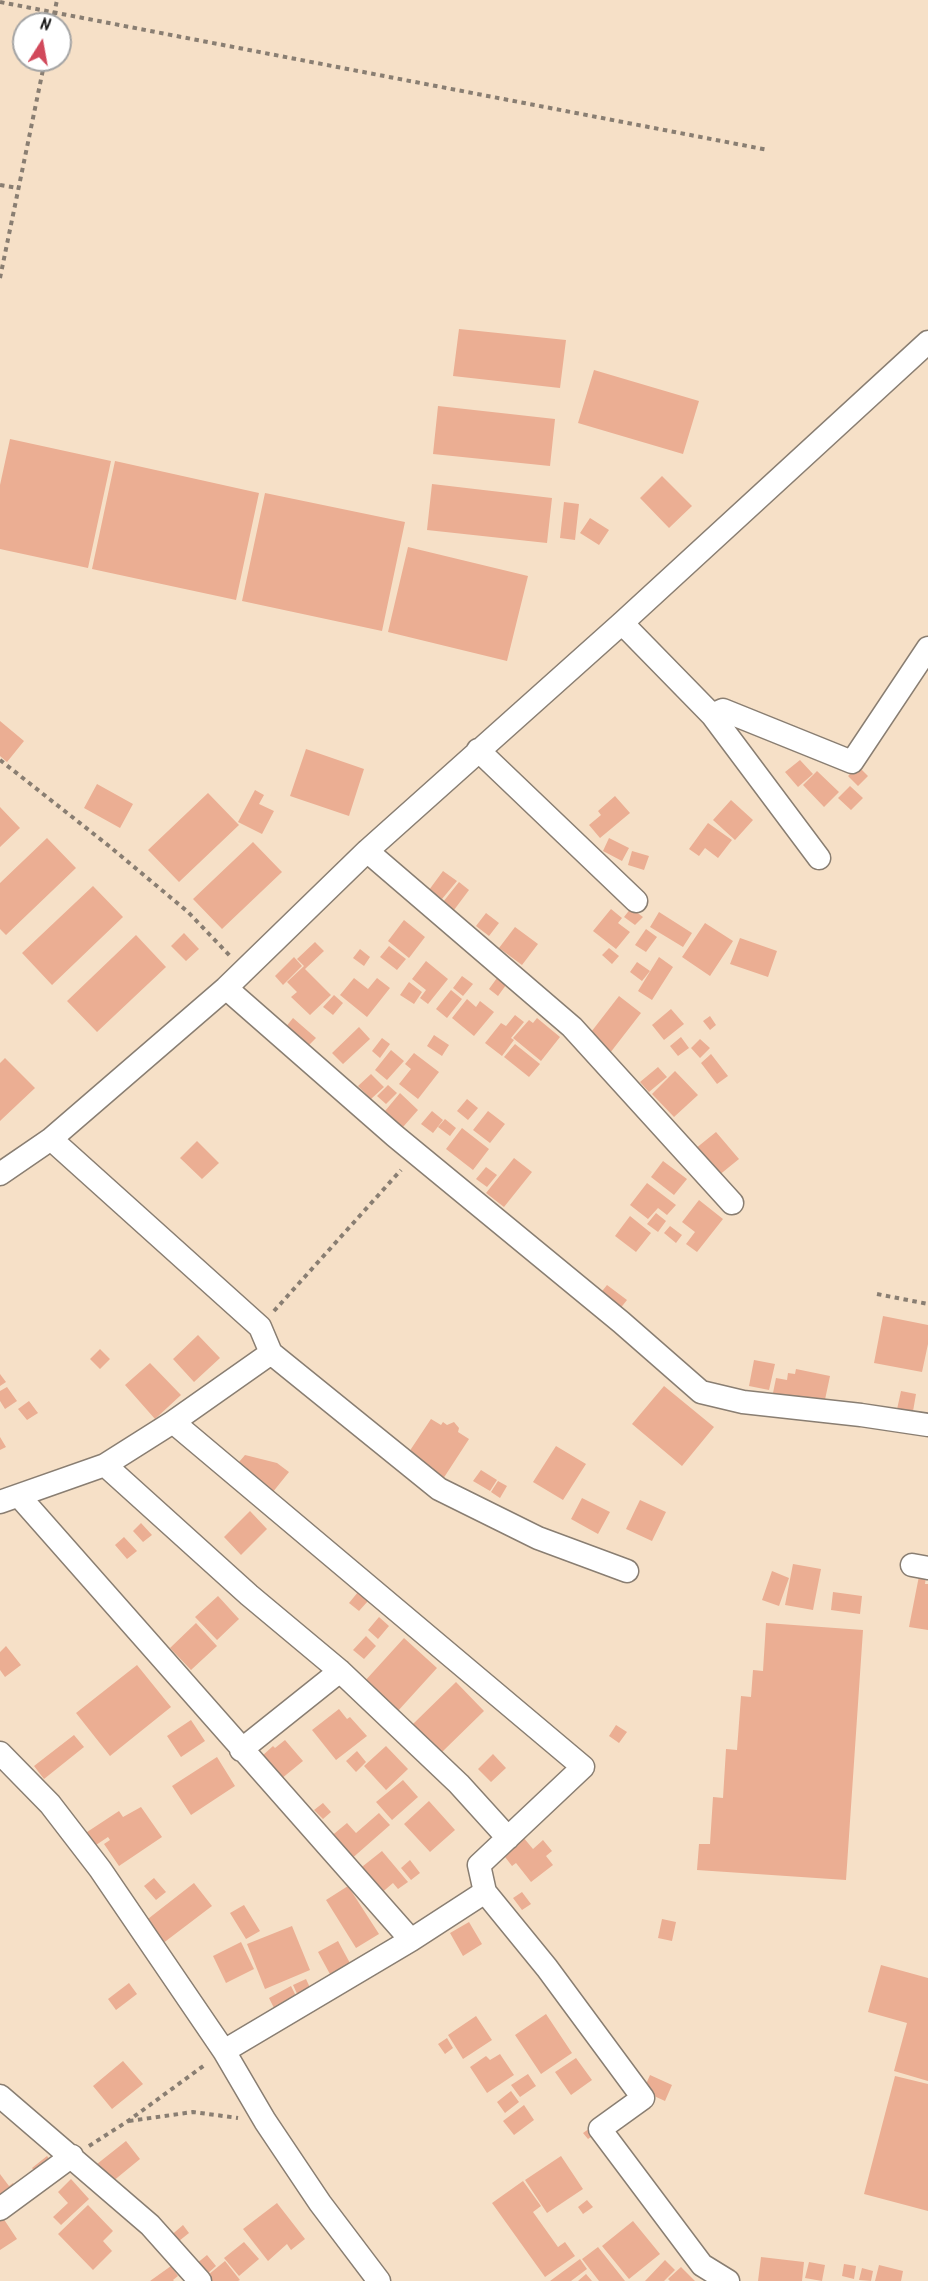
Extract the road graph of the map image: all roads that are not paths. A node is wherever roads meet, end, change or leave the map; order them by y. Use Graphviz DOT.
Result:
graph roads {
  1 [pos="928,342"];
  2 [pos="622,623"];
  3 [pos="928,648"];
  4 [pos="712,715"];
  5 [pos="478,750"];
  6 [pos="367,851"];
  7 [pos="819,858"];
  8 [pos="636,901"];
  9 [pos="226,988"];
  10 [pos="51,1139"];
  11 [pos="0,1174"];
  12 [pos="732,1203"];
  13 [pos="272,1353"];
  14 [pos="174,1422"];
  15 [pos="928,1425"];
  16 [pos="105,1465"];
  17 [pos="9,1499"];
  18 [pos="627,1571"];
  19 [pos="340,1671"];
  20 [pos="241,1750"];
  21 [pos="0,1753"];
  22 [pos="508,1838"];
  23 [pos="485,1892"];
  24 [pos="411,1940"];
  25 [pos="224,2051"];
  26 [pos="0,2096"];
  27 [pos="72,2156"];
  28 [pos="0,2209"];
  29 [pos="200,2281"];
  30 [pos="379,2281"];
  31 [pos="728,2281"];
  1 -- 2 [label="street"];
  2 -- 4 [label="street"];
  2 -- 5 [label="street"];
  3 -- 4 [label="street"];
  4 -- 7 [label="street"];
  5 -- 6 [label="street"];
  5 -- 8 [label="street"];
  6 -- 9 [label="street"];
  6 -- 12 [label="street"];
  9 -- 10 [label="street"];
  9 -- 15 [label="street"];
  10 -- 11 [label="street"];
  10 -- 13 [label="street"];
  13 -- 14 [label="street"];
  13 -- 18 [label="street"];
  14 -- 16 [label="street"];
  14 -- 22 [label="street"];
  16 -- 17 [label="street"];
  16 -- 19 [label="street"];
  17 -- 20 [label="street"];
  19 -- 20 [label="street"];
  19 -- 22 [label="street"];
  20 -- 24 [label="street"];
  21 -- 25 [label="street"];
  22 -- 23 [label="street"];
  23 -- 24 [label="street"];
  23 -- 31 [label="street"];
  24 -- 25 [label="street"];
  25 -- 30 [label="street"];
  26 -- 27 [label="street"];
  27 -- 28 [label="street"];
  27 -- 29 [label="street"];
}
